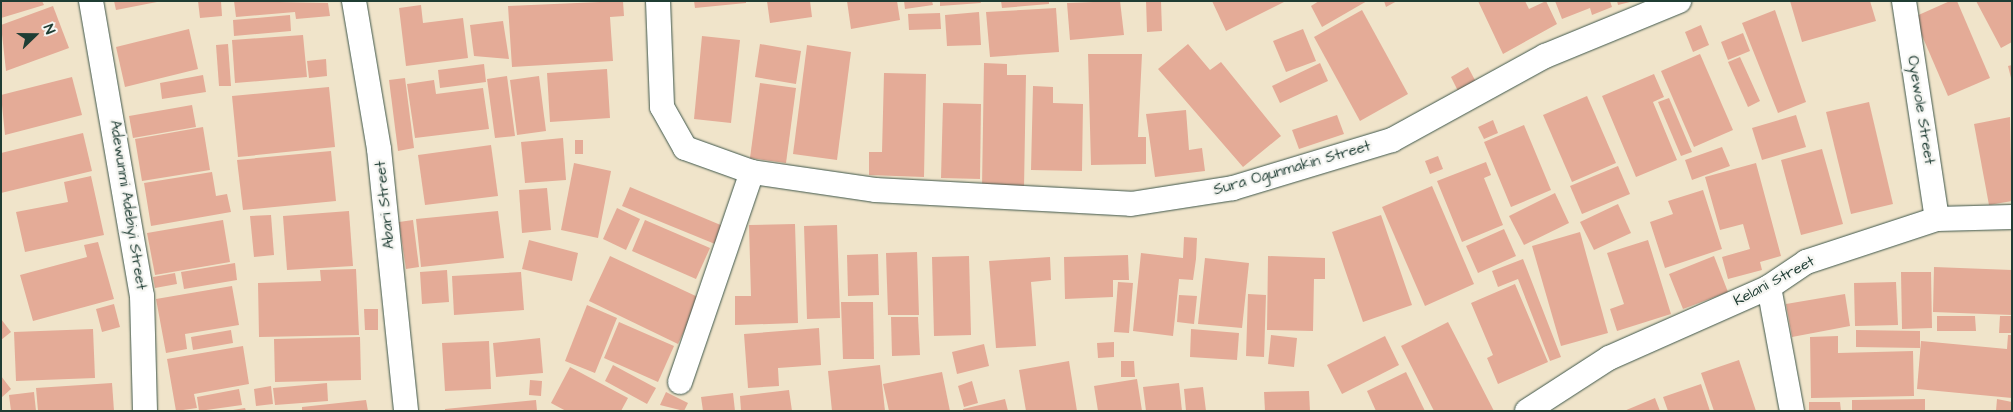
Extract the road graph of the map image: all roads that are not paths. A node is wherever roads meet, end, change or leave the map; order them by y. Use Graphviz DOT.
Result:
graph roads {
  1 [pos="91,1"];
  2 [pos="354,1"];
  3 [pos="658,1"];
  4 [pos="1679,1"];
  5 [pos="1904,1"];
  6 [pos="752,172"];
  7 [pos="2012,217"];
  8 [pos="1937,219"];
  9 [pos="1768,287"];
  10 [pos="680,382"];
  11 [pos="145,411"];
  12 [pos="406,411"];
  13 [pos="1527,411"];
  14 [pos="1792,411"];
  1 -- 11 [label="street, Adewunmi Adebiyi Street"];
  2 -- 12 [label="street, Abari Street"];
  3 -- 6 [label="street, Sura Ogunmakin Street"];
  4 -- 6 [label="street, Sura Ogunmakin Street"];
  5 -- 8 [label="street, Oyewole Street"];
  6 -- 10 [label="street"];
  7 -- 8 [label="street, Kelani Street"];
  8 -- 9 [label="street, Kelani Street"];
  9 -- 13 [label="street, Kelani Street"];
  9 -- 14 [label="street"];
}
